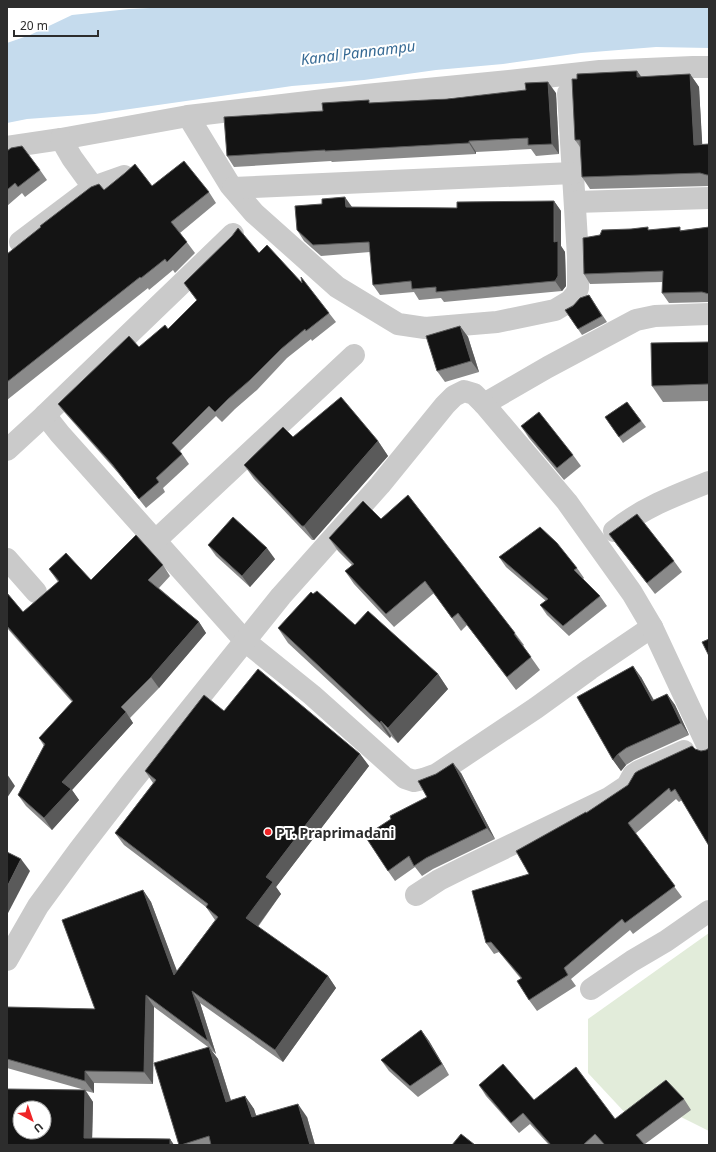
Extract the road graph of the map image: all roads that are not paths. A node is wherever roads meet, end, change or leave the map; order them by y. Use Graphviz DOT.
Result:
graph roads {
  1 [pos="709,67"];
  2 [pos="568,93"];
  3 [pos="188,116"];
  4 [pos="61,139"];
  5 [pos="7,147"];
  6 [pos="573,173"];
  7 [pos="124,176"];
  8 [pos="93,187"];
  9 [pos="233,188"];
  10 [pos="709,198"];
  11 [pos="575,202"];
  12 [pos="233,234"];
  13 [pos="20,242"];
  14 [pos="709,314"];
  15 [pos="354,355"];
  16 [pos="484,404"];
  17 [pos="45,415"];
  18 [pos="7,450"];
  19 [pos="709,482"];
  20 [pos="156,540"];
  21 [pos="597,544"];
  22 [pos="7,559"];
  23 [pos="36,592"];
  24 [pos="652,627"];
  25 [pos="244,641"];
  26 [pos="707,745"];
  27 [pos="416,896"];
  28 [pos="709,910"];
  29 [pos="7,960"];
  30 [pos="591,989"];
  1 -- 3 [label="street"];
  2 -- 6 [label="street"];
  3 -- 4 [label="street"];
  3 -- 9 [label="street"];
  4 -- 5 [label="street"];
  4 -- 8 [label="street"];
  6 -- 9 [label="street"];
  6 -- 11 [label="street"];
  7 -- 8 [label="street"];
  8 -- 13 [label="street"];
  9 -- 11 [label="street"];
  10 -- 11 [label="street"];
  12 -- 17 [label="street"];
  14 -- 16 [label="street"];
  15 -- 20 [label="street"];
  16 -- 21 [label="street"];
  16 -- 25 [label="street"];
  17 -- 18 [label="street"];
  17 -- 20 [label="street"];
  19 -- 21 [label="street"];
  20 -- 25 [label="street"];
  21 -- 24 [label="street"];
  22 -- 23 [label="street"];
  24 -- 25 [label="street"];
  24 -- 26 [label="street"];
  25 -- 29 [label="street"];
  26 -- 27 [label="street"];
  28 -- 30 [label="street"];
}
